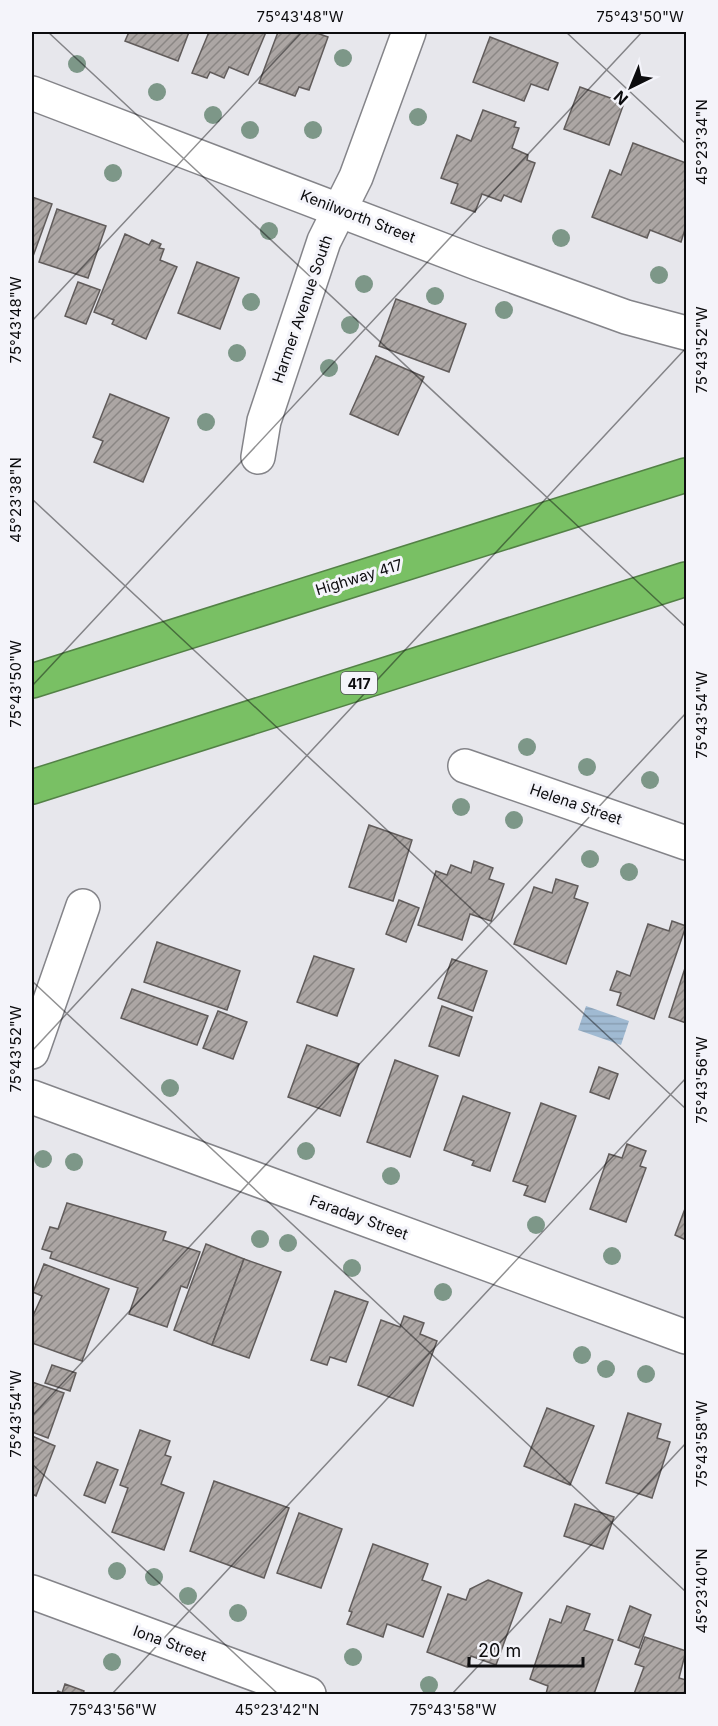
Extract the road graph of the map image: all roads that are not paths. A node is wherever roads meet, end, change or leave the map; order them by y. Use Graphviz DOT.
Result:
graph roads {
  1 [pos="409,32"];
  2 [pos="32,93"];
  3 [pos="339,208"];
  4 [pos="687,333"];
  5 [pos="258,457"];
  6 [pos="687,475"];
  7 [pos="687,579"];
  8 [pos="32,681"];
  9 [pos="465,766"];
  10 [pos="32,787"];
  11 [pos="687,843"];
  12 [pos="83,906"];
  13 [pos="32,1052"];
  14 [pos="32,1097"];
  15 [pos="687,1337"];
  16 [pos="32,1592"];
  17 [pos="309,1695"];
  1 -- 3 [label="street, Harmer Avenue South"];
  2 -- 3 [label="street, Kenilworth Street"];
  3 -- 4 [label="street, Kenilworth Street"];
  3 -- 5 [label="street, Harmer Avenue South"];
  6 -- 8 [label="highway, Highway 417"];
  7 -- 10 [label="highway, 417"];
  9 -- 11 [label="street, Helena Street"];
  12 -- 13 [label="street"];
  14 -- 15 [label="street, Faraday Street"];
  16 -- 17 [label="street, Iona Street"];
}
